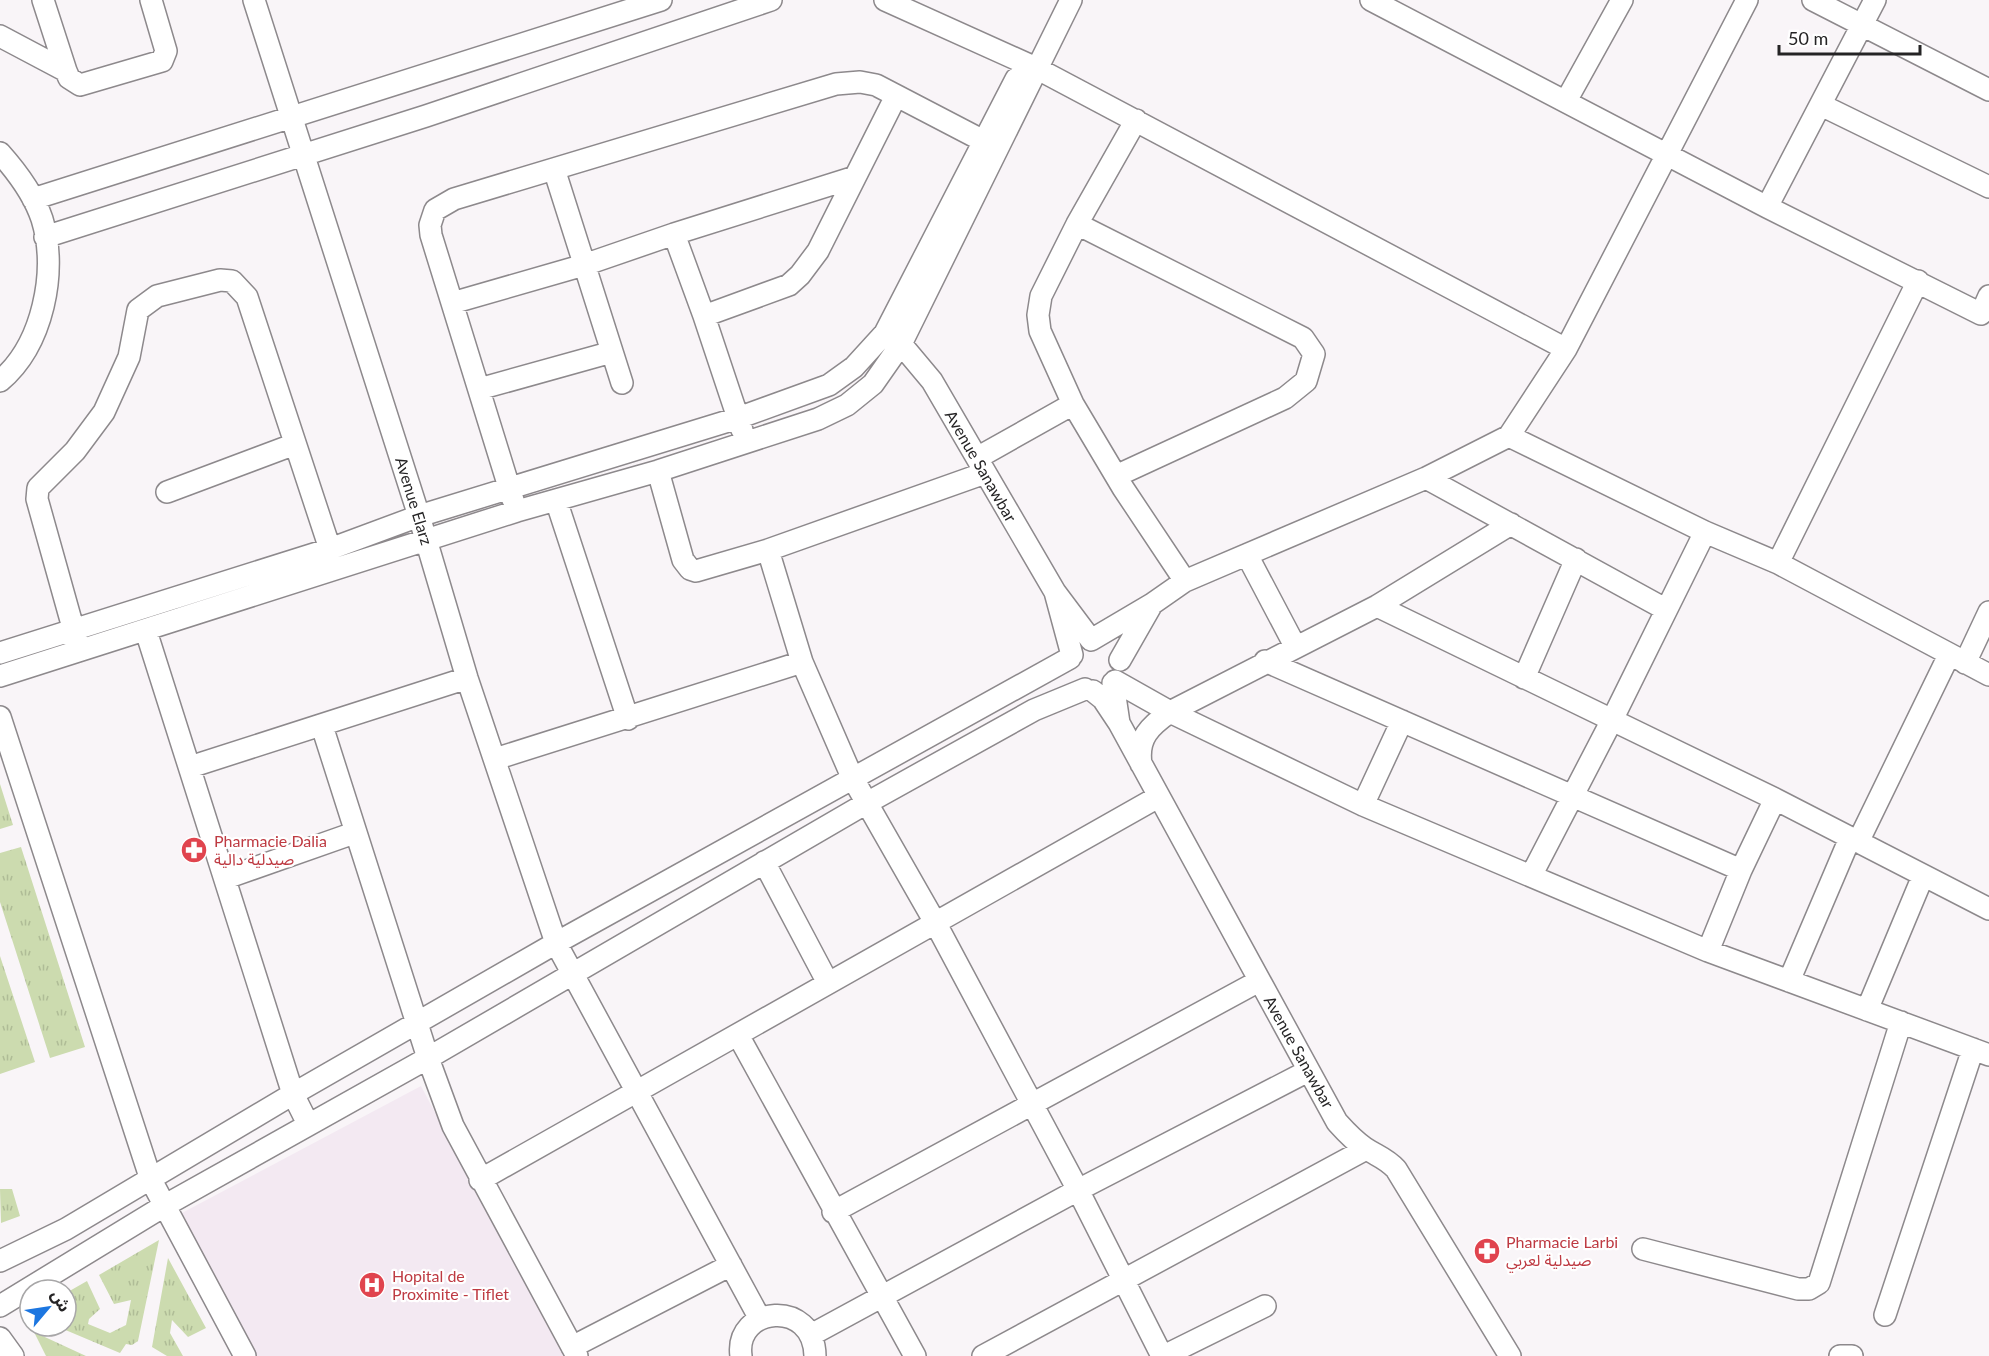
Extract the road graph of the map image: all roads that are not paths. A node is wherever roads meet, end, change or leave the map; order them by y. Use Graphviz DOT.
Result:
graph roads {
  1 [pos="43,0"];
  2 [pos="151,0"];
  3 [pos="254,0"];
  4 [pos="661,0"];
  5 [pos="771,0"];
  6 [pos="885,0"];
  7 [pos="1071,0"];
  8 [pos="1371,0"];
  9 [pos="1747,0"];
  10 [pos="1813,0"];
  11 [pos="1875,0"];
  12 [pos="1614,3"];
  13 [pos="1863,25"];
  14 [pos="0,36"];
  15 [pos="1036,68"];
  16 [pos="66,71"];
  17 [pos="1989,90"];
  18 [pos="896,96"];
  19 [pos="1566,101"];
  20 [pos="1821,105"];
  21 [pos="292,118"];
  22 [pos="1136,120"];
  23 [pos="991,146"];
  24 [pos="0,153"];
  25 [pos="304,154"];
  26 [pos="1667,154"];
  27 [pos="555,169"];
  28 [pos="855,177"];
  29 [pos="1989,187"];
  30 [pos="33,199"];
  31 [pos="1767,207"];
  32 [pos="1077,224"];
  33 [pos="674,234"];
  34 [pos="45,237"];
  35 [pos="584,265"];
  36 [pos="1918,281"];
  37 [pos="452,303"];
  38 [pos="1986,309"];
  39 [pos="704,316"];
  40 [pos="893,338"];
  41 [pos="1566,349"];
  42 [pos="612,352"];
  43 [pos="0,381"];
  44 [pos="622,383"];
  45 [pos="479,389"];
  46 [pos="1073,404"];
  47 [pos="738,418"];
  48 [pos="1509,436"];
  49 [pos="745,442"];
  50 [pos="295,444"];
  51 [pos="981,466"];
  52 [pos="658,471"];
  53 [pos="1116,476"];
  54 [pos="1426,478"];
  55 [pos="510,488"];
  56 [pos="167,492"];
  57 [pos="556,500"];
  58 [pos="517,511"];
  59 [pos="419,516"];
  60 [pos="1511,524"];
  61 [pos="1705,532"];
  62 [pos="426,542"];
  63 [pos="330,549"];
  64 [pos="768,550"];
  65 [pos="1247,555"];
  66 [pos="1576,559"];
  67 [pos="1778,563"];
  68 [pos="1185,581"];
  69 [pos="1055,592"];
  70 [pos="218,595"];
  71 [pos="1152,603"];
  72 [pos="1377,606"];
  73 [pos="1665,609"];
  74 [pos="1989,612"];
  75 [pos="146,631"];
  76 [pos="1091,640"];
  77 [pos="77,641"];
  78 [pos="1294,646"];
  79 [pos="0,652"];
  80 [pos="1071,657"];
  81 [pos="1957,659"];
  82 [pos="1120,660"];
  83 [pos="1265,661"];
  84 [pos="802,662"];
  85 [pos="1989,675"];
  86 [pos="0,676"];
  87 [pos="467,678"];
  88 [pos="1524,678"];
  89 [pos="1114,682"];
  90 [pos="1089,690"];
  91 [pos="1170,712"];
  92 [pos="0,717"];
  93 [pos="628,719"];
  94 [pos="1612,720"];
  95 [pos="1401,721"];
  96 [pos="1119,723"];
  97 [pos="322,726"];
  98 [pos="495,759"];
  99 [pos="1141,766"];
  100 [pos="190,767"];
  101 [pos="852,777"];
  102 [pos="1571,796"];
  103 [pos="1158,797"];
  104 [pos="1775,799"];
  105 [pos="865,804"];
  106 [pos="1363,805"];
  107 [pos="354,833"];
  108 [pos="1853,840"];
  109 [pos="764,862"];
  110 [pos="1741,870"];
  111 [pos="1531,876"];
  112 [pos="1923,876"];
  113 [pos="226,878"];
  114 [pos="1989,909"];
  115 [pos="936,924"];
  116 [pos="556,943"];
  117 [pos="1708,951"];
  118 [pos="572,972"];
  119 [pos="1259,981"];
  120 [pos="1789,981"];
  121 [pos="828,983"];
  122 [pos="1867,1010"];
  123 [pos="1901,1022"];
  124 [pos="418,1024"];
  125 [pos="738,1035"];
  126 [pos="1981,1052"];
  127 [pos="428,1058"];
  128 [pos="1308,1071"];
  129 [pos="638,1093"];
  130 [pos="293,1094"];
  131 [pos="1031,1104"];
  132 [pos="308,1124"];
  133 [pos="1366,1149"];
  134 [pos="151,1180"];
  135 [pos="480,1180"];
  136 [pos="1078,1190"];
  137 [pos="164,1206"];
  138 [pos="833,1212"];
  139 [pos="1643,1249"];
  140 [pos="0,1261"];
  141 [pos="731,1265"];
  142 [pos="1124,1280"];
  143 [pos="881,1296"];
  144 [pos="0,1306"];
  145 [pos="1264,1306"];
  146 [pos="1885,1315"];
  147 [pos="760,1319"];
  148 [pos="811,1335"];
  149 [pos="0,1338"];
  150 [pos="574,1352"];
  151 [pos="1508,1355"];
  152 [pos="13,1356"];
  153 [pos="245,1356"];
  154 [pos="741,1356"];
  155 [pos="815,1356"];
  156 [pos="915,1356"];
  157 [pos="983,1356"];
  158 [pos="1163,1356"];
  159 [pos="1840,1356"];
  160 [pos="1852,1356"];
  1 -- 16 [label="street"];
  2 -- 16 [label="street"];
  3 -- 21 [label="street, Avenue Elarz"];
  4 -- 21 [label="street"];
  5 -- 25 [label="street"];
  6 -- 15 [label="street"];
  7 -- 15 [label="street"];
  8 -- 19 [label="street"];
  9 -- 26 [label="street"];
  10 -- 13 [label="street"];
  11 -- 13 [label="street"];
  12 -- 19 [label="street"];
  13 -- 17 [label="street"];
  13 -- 20 [label="street"];
  14 -- 16 [label="street"];
  15 -- 22 [label="street"];
  15 -- 23 [label="street"];
  18 -- 23 [label="street"];
  18 -- 27 [label="street"];
  18 -- 28 [label="street"];
  19 -- 26 [label="street"];
  20 -- 29 [label="street"];
  20 -- 31 [label="street"];
  21 -- 25 [label="street, Avenue Elarz"];
  21 -- 30 [label="street"];
  22 -- 32 [label="street"];
  22 -- 41 [label="street"];
  23 -- 40 [label="street"];
  24 -- 30 [label="street"];
  25 -- 34 [label="street"];
  25 -- 59 [label="street, Avenue Elarz"];
  26 -- 31 [label="street"];
  26 -- 41 [label="street"];
  27 -- 35 [label="street"];
  27 -- 37 [label="street"];
  28 -- 33 [label="street"];
  28 -- 39 [label="street"];
  30 -- 34 [label="street"];
  31 -- 36 [label="street"];
  32 -- 46 [label="street"];
  32 -- 53 [label="street"];
  33 -- 35 [label="street"];
  33 -- 39 [label="street"];
  34 -- 43 [label="street"];
  35 -- 37 [label="street"];
  35 -- 42 [label="street"];
  36 -- 38 [label="street"];
  36 -- 67 [label="street"];
  37 -- 45 [label="street"];
  39 -- 47 [label="street"];
  40 -- 47 [label="street"];
  40 -- 49 [label="street"];
  40 -- 51 [label="street, Avenue Sanawbar"];
  41 -- 48 [label="street"];
  42 -- 44 [label="street"];
  42 -- 45 [label="street"];
  45 -- 55 [label="street"];
  46 -- 51 [label="street"];
  46 -- 53 [label="street"];
  47 -- 49 [label="street"];
  47 -- 55 [label="street"];
  48 -- 54 [label="street"];
  48 -- 61 [label="street"];
  49 -- 52 [label="street"];
  50 -- 56 [label="street"];
  50 -- 63 [label="street"];
  50 -- 77 [label="street"];
  51 -- 64 [label="street"];
  51 -- 69 [label="street, Avenue Sanawbar"];
  52 -- 57 [label="street"];
  52 -- 64 [label="street"];
  53 -- 68 [label="street"];
  54 -- 60 [label="street"];
  54 -- 65 [label="street"];
  55 -- 58 [label="street"];
  55 -- 59 [label="street"];
  57 -- 58 [label="street"];
  57 -- 93 [label="street"];
  58 -- 62 [label="street"];
  59 -- 62 [label="street, Avenue Elarz"];
  59 -- 63 [label="street"];
  60 -- 66 [label="street"];
  60 -- 72 [label="street"];
  61 -- 67 [label="street"];
  61 -- 73 [label="street"];
  62 -- 70 [label="street"];
  62 -- 87 [label="street, Avenue Elarz"];
  63 -- 70 [label="street"];
  64 -- 84 [label="street"];
  65 -- 68 [label="street"];
  65 -- 78 [label="street"];
  66 -- 73 [label="street"];
  66 -- 88 [label="street"];
  67 -- 81 [label="street"];
  68 -- 71 [label="street"];
  69 -- 76 [label="street"];
  69 -- 80 [label="street"];
  70 -- 75 [label="street"];
  70 -- 77 [label="street"];
  71 -- 76 [label="street"];
  71 -- 82 [label="street"];
  72 -- 78 [label="street"];
  72 -- 88 [label="street"];
  73 -- 94 [label="street"];
  74 -- 81 [label="street"];
  75 -- 77 [label="street"];
  75 -- 100 [label="street"];
  76 -- 80 [label="street"];
  76 -- 82 [label="street"];
  77 -- 79 [label="street"];
  77 -- 86 [label="street"];
  78 -- 83 [label="street"];
  80 -- 90 [label="street"];
  80 -- 101 [label="street"];
  81 -- 85 [label="street"];
  81 -- 108 [label="street"];
  82 -- 89 [label="street"];
  83 -- 91 [label="street"];
  83 -- 95 [label="street"];
  84 -- 93 [label="street"];
  84 -- 101 [label="street"];
  87 -- 97 [label="street"];
  87 -- 98 [label="street, Avenue Elarz"];
  88 -- 94 [label="street"];
  89 -- 90 [label="street"];
  89 -- 91 [label="street"];
  89 -- 96 [label="street"];
  90 -- 96 [label="street"];
  90 -- 105 [label="street"];
  91 -- 99 [label="street"];
  91 -- 106 [label="street"];
  92 -- 134 [label="street"];
  93 -- 98 [label="street"];
  94 -- 102 [label="street"];
  94 -- 104 [label="street"];
  95 -- 102 [label="street"];
  95 -- 106 [label="street"];
  96 -- 99 [label="street, Avenue Sanawbar"];
  97 -- 100 [label="street"];
  97 -- 107 [label="street"];
  98 -- 116 [label="street, Avenue Elarz"];
  99 -- 103 [label="street, Avenue Sanawbar"];
  100 -- 113 [label="street"];
  101 -- 105 [label="street"];
  101 -- 116 [label="street"];
  102 -- 110 [label="street"];
  102 -- 111 [label="street"];
  103 -- 115 [label="street"];
  103 -- 119 [label="street, Avenue Sanawbar"];
  104 -- 108 [label="street"];
  104 -- 110 [label="street"];
  105 -- 109 [label="street"];
  105 -- 115 [label="street"];
  106 -- 111 [label="street"];
  107 -- 113 [label="street"];
  107 -- 124 [label="street"];
  108 -- 112 [label="street"];
  108 -- 120 [label="street"];
  109 -- 118 [label="street"];
  109 -- 121 [label="street"];
  110 -- 117 [label="street"];
  111 -- 117 [label="street"];
  112 -- 114 [label="street"];
  112 -- 122 [label="street"];
  113 -- 130 [label="street"];
  115 -- 121 [label="street"];
  115 -- 131 [label="street"];
  116 -- 118 [label="street, Avenue Elarz"];
  116 -- 124 [label="street"];
  117 -- 120 [label="street"];
  118 -- 127 [label="street"];
  118 -- 129 [label="street, Avenue Elarz"];
  119 -- 128 [label="street, Avenue Sanawbar"];
  119 -- 131 [label="street"];
  120 -- 122 [label="street"];
  121 -- 125 [label="street"];
  122 -- 123 [label="street"];
  123 -- 126 [label="street"];
  123 -- 139 [label="street"];
  124 -- 127 [label="street"];
  124 -- 130 [label="street"];
  125 -- 129 [label="street"];
  125 -- 138 [label="street"];
  126 -- 146 [label="street"];
  127 -- 132 [label="street"];
  127 -- 135 [label="street"];
  128 -- 133 [label="street, Avenue Sanawbar"];
  128 -- 136 [label="street"];
  129 -- 135 [label="street"];
  129 -- 141 [label="street, Avenue Elarz"];
  130 -- 132 [label="street"];
  130 -- 134 [label="street"];
  131 -- 136 [label="street"];
  131 -- 138 [label="street"];
  132 -- 137 [label="street"];
  133 -- 142 [label="street"];
  133 -- 151 [label="street, Avenue Sanawbar"];
  134 -- 137 [label="street"];
  134 -- 140 [label="street"];
  135 -- 150 [label="street"];
  136 -- 142 [label="street"];
  136 -- 143 [label="street"];
  137 -- 144 [label="street"];
  137 -- 153 [label="street"];
  138 -- 143 [label="street"];
  141 -- 147 [label="street, Avenue Elarz"];
  141 -- 150 [label="street"];
  142 -- 157 [label="street"];
  142 -- 158 [label="street"];
  143 -- 148 [label="street"];
  143 -- 156 [label="street"];
  145 -- 158 [label="street"];
  147 -- 148 [label="street"];
  147 -- 154 [label="street"];
  148 -- 155 [label="street"];
  149 -- 152 [label="street"];
  159 -- 160 [label="street"];
}
